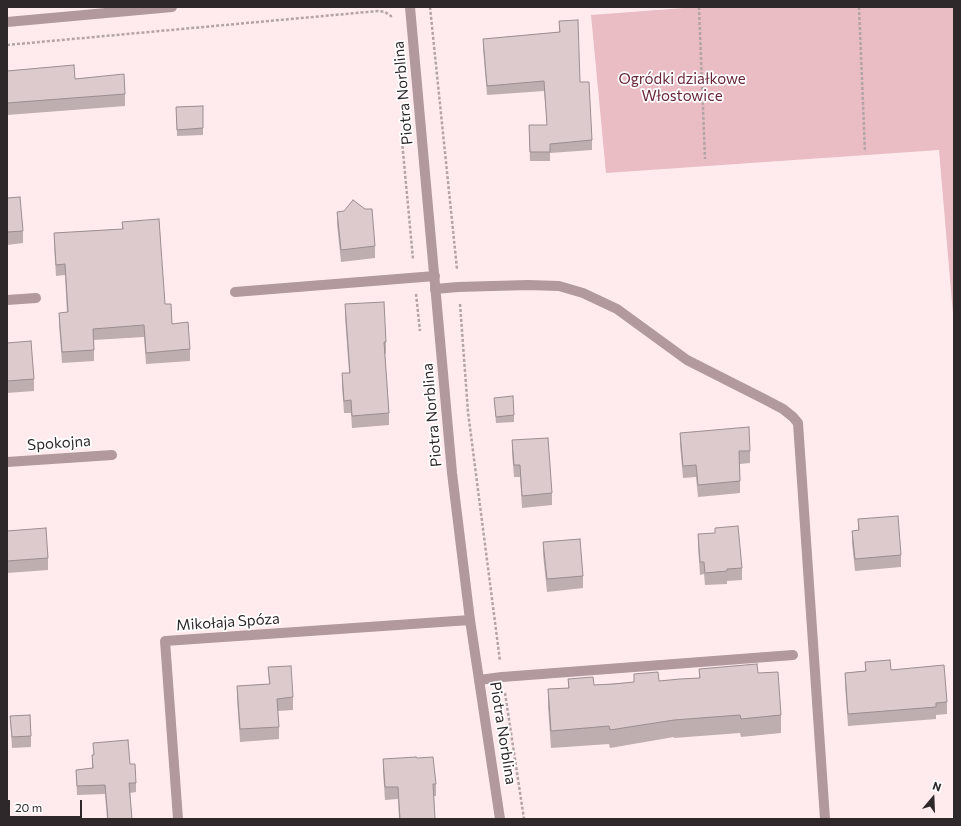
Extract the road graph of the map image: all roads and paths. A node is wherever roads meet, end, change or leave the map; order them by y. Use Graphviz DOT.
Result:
graph roads {
  1 [pos="172,7"];
  2 [pos="377,7"];
  3 [pos="410,7"];
  4 [pos="430,7"];
  5 [pos="699,7"];
  6 [pos="859,7"];
  7 [pos="113,10"];
  8 [pos="378,11"];
  9 [pos="7,22"];
  10 [pos="865,152"];
  11 [pos="705,158"];
  12 [pos="435,276"];
  13 [pos="458,287"];
  14 [pos="436,289"];
  15 [pos="235,292"];
  16 [pos="36,298"];
  17 [pos="7,300"];
  18 [pos="112,455"];
  19 [pos="7,462"];
  20 [pos="470,620"];
  21 [pos="793,655"];
  22 [pos="502,677"];
  23 [pos="479,680"];
  24 [pos="178,819"];
  25 [pos="500,819"];
  26 [pos="524,819"];
  27 [pos="825,819"];
  1 -- 7 [label="street"];
  2 -- 8 [label="path"];
  3 -- 12 [label="street, Piotra Norblina"];
  4 -- 13 [label="path"];
  5 -- 11 [label="path"];
  6 -- 10 [label="path"];
  7 -- 9 [label="street"];
  12 -- 14 [label="street, Piotra Norblina"];
  12 -- 15 [label="street"];
  13 -- 14 [label="street"];
  13 -- 22 [label="path"];
  13 -- 27 [label="street"];
  14 -- 20 [label="street, Piotra Norblina"];
  16 -- 17 [label="street"];
  18 -- 19 [label="street, Spokojna"];
  20 -- 23 [label="street, Piotra Norblina"];
  20 -- 24 [label="street, Mikołaja Spóza"];
  21 -- 22 [label="street"];
  22 -- 23 [label="street"];
  22 -- 26 [label="path"];
  23 -- 25 [label="street, Piotra Norblina"];
}
